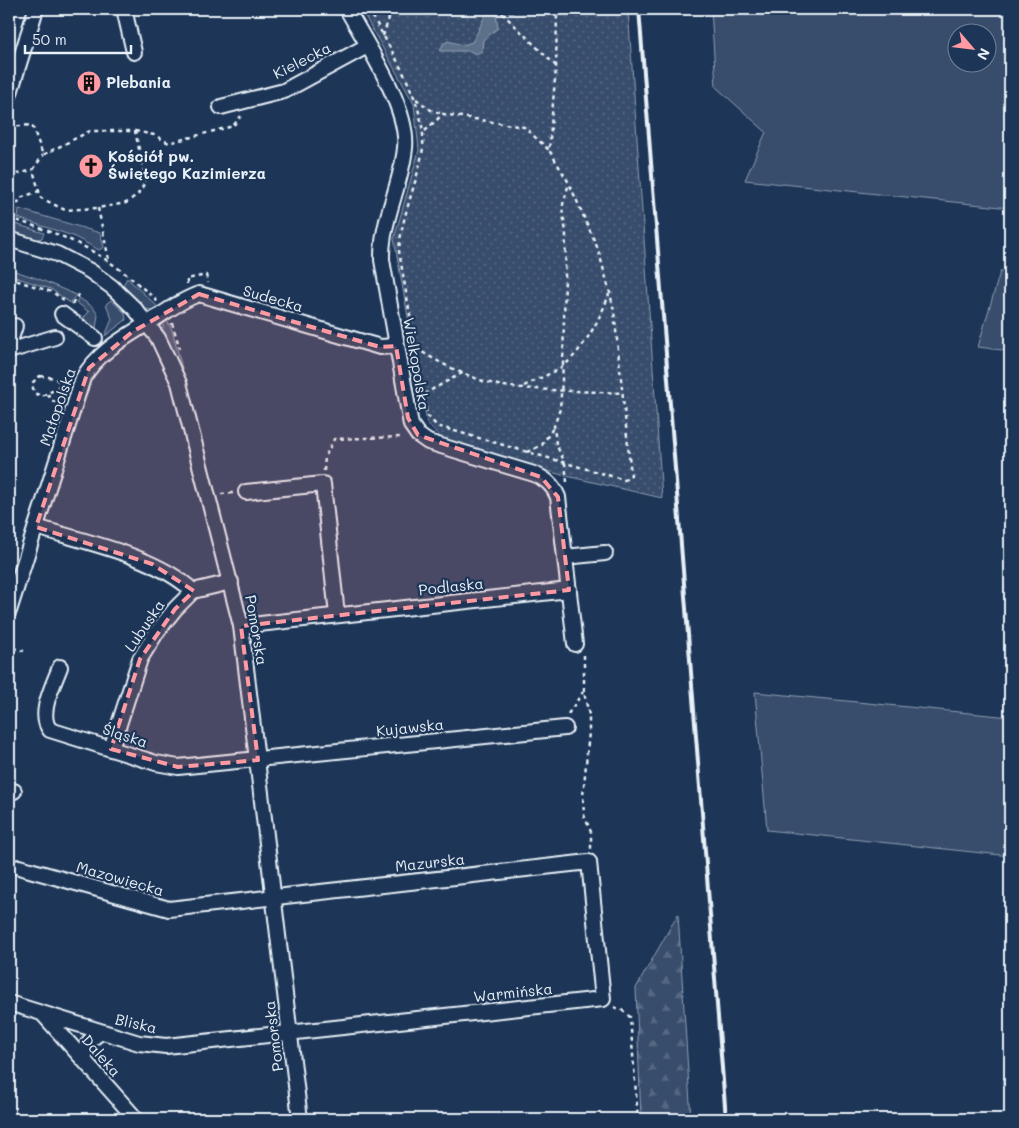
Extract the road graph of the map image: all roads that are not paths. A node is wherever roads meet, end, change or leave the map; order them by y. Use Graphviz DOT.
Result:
graph roads {
  1 [pos="36,9"];
  2 [pos="124,9"];
  3 [pos="347,9"];
  4 [pos="367,46"];
  5 [pos="134,52"];
  6 [pos="9,95"];
  7 [pos="221,107"];
  8 [pos="9,239"];
  9 [pos="66,310"];
  10 [pos="147,324"];
  11 [pos="15,326"];
  12 [pos="55,337"];
  13 [pos="95,338"];
  14 [pos="9,344"];
  15 [pos="396,346"];
  16 [pos="9,351"];
  17 [pos="246,492"];
  18 [pos="36,527"];
  19 [pos="605,553"];
  20 [pos="565,557"];
  21 [pos="231,582"];
  22 [pos="569,590"];
  23 [pos="193,591"];
  24 [pos="9,611"];
  25 [pos="337,615"];
  26 [pos="242,626"];
  27 [pos="580,649"];
  28 [pos="60,667"];
  29 [pos="565,724"];
  30 [pos="112,749"];
  31 [pos="258,760"];
  32 [pos="19,867"];
  33 [pos="274,897"];
  34 [pos="603,999"];
  35 [pos="9,1003"];
  36 [pos="43,1013"];
  37 [pos="102,1032"];
  38 [pos="290,1034"];
  39 [pos="84,1062"];
  40 [pos="136,1119"];
  41 [pos="300,1119"];
  1 -- 6 [label="street"];
  2 -- 5 [label="street"];
  3 -- 4 [label="street, Wielkopolska"];
  4 -- 7 [label="street, Kielecka"];
  4 -- 15 [label="street, Wielkopolska"];
  8 -- 10 [label="street, Pomorska"];
  9 -- 13 [label="street"];
  10 -- 15 [label="street, Sudecka"];
  10 -- 18 [label="street, Małopolska"];
  10 -- 21 [label="street, Pomorska"];
  11 -- 14 [label="street"];
  12 -- 16 [label="street"];
  15 -- 20 [label="street, Wielkopolska"];
  17 -- 25 [label="street"];
  18 -- 23 [label="street"];
  18 -- 24 [label="street, Małopolska"];
  19 -- 20 [label="street"];
  20 -- 22 [label="street, Wielkopolska"];
  21 -- 23 [label="street"];
  21 -- 26 [label="street, Pomorska"];
  22 -- 25 [label="street, Podlaska"];
  22 -- 27 [label="street, Wielkopolska"];
  23 -- 30 [label="street, Lubuska"];
  25 -- 26 [label="street, Podlaska"];
  26 -- 31 [label="street, Pomorska"];
  28 -- 30 [label="street, Śląska"];
  29 -- 31 [label="street, Kujawska"];
  30 -- 31 [label="street, Śląska"];
  31 -- 33 [label="street, Pomorska"];
  32 -- 33 [label="street, Mazowiecka"];
  33 -- 34 [label="street, Mazurska"];
  33 -- 38 [label="street, Pomorska"];
  34 -- 38 [label="street, Warmińska"];
  35 -- 36 [label="street, Bliska"];
  36 -- 37 [label="street, Bliska"];
  36 -- 39 [label="street, Daleka"];
  37 -- 38 [label="street, Bliska"];
  37 -- 39 [label="street"];
  38 -- 41 [label="street, Pomorska"];
  39 -- 40 [label="street, Daleka"];
}
